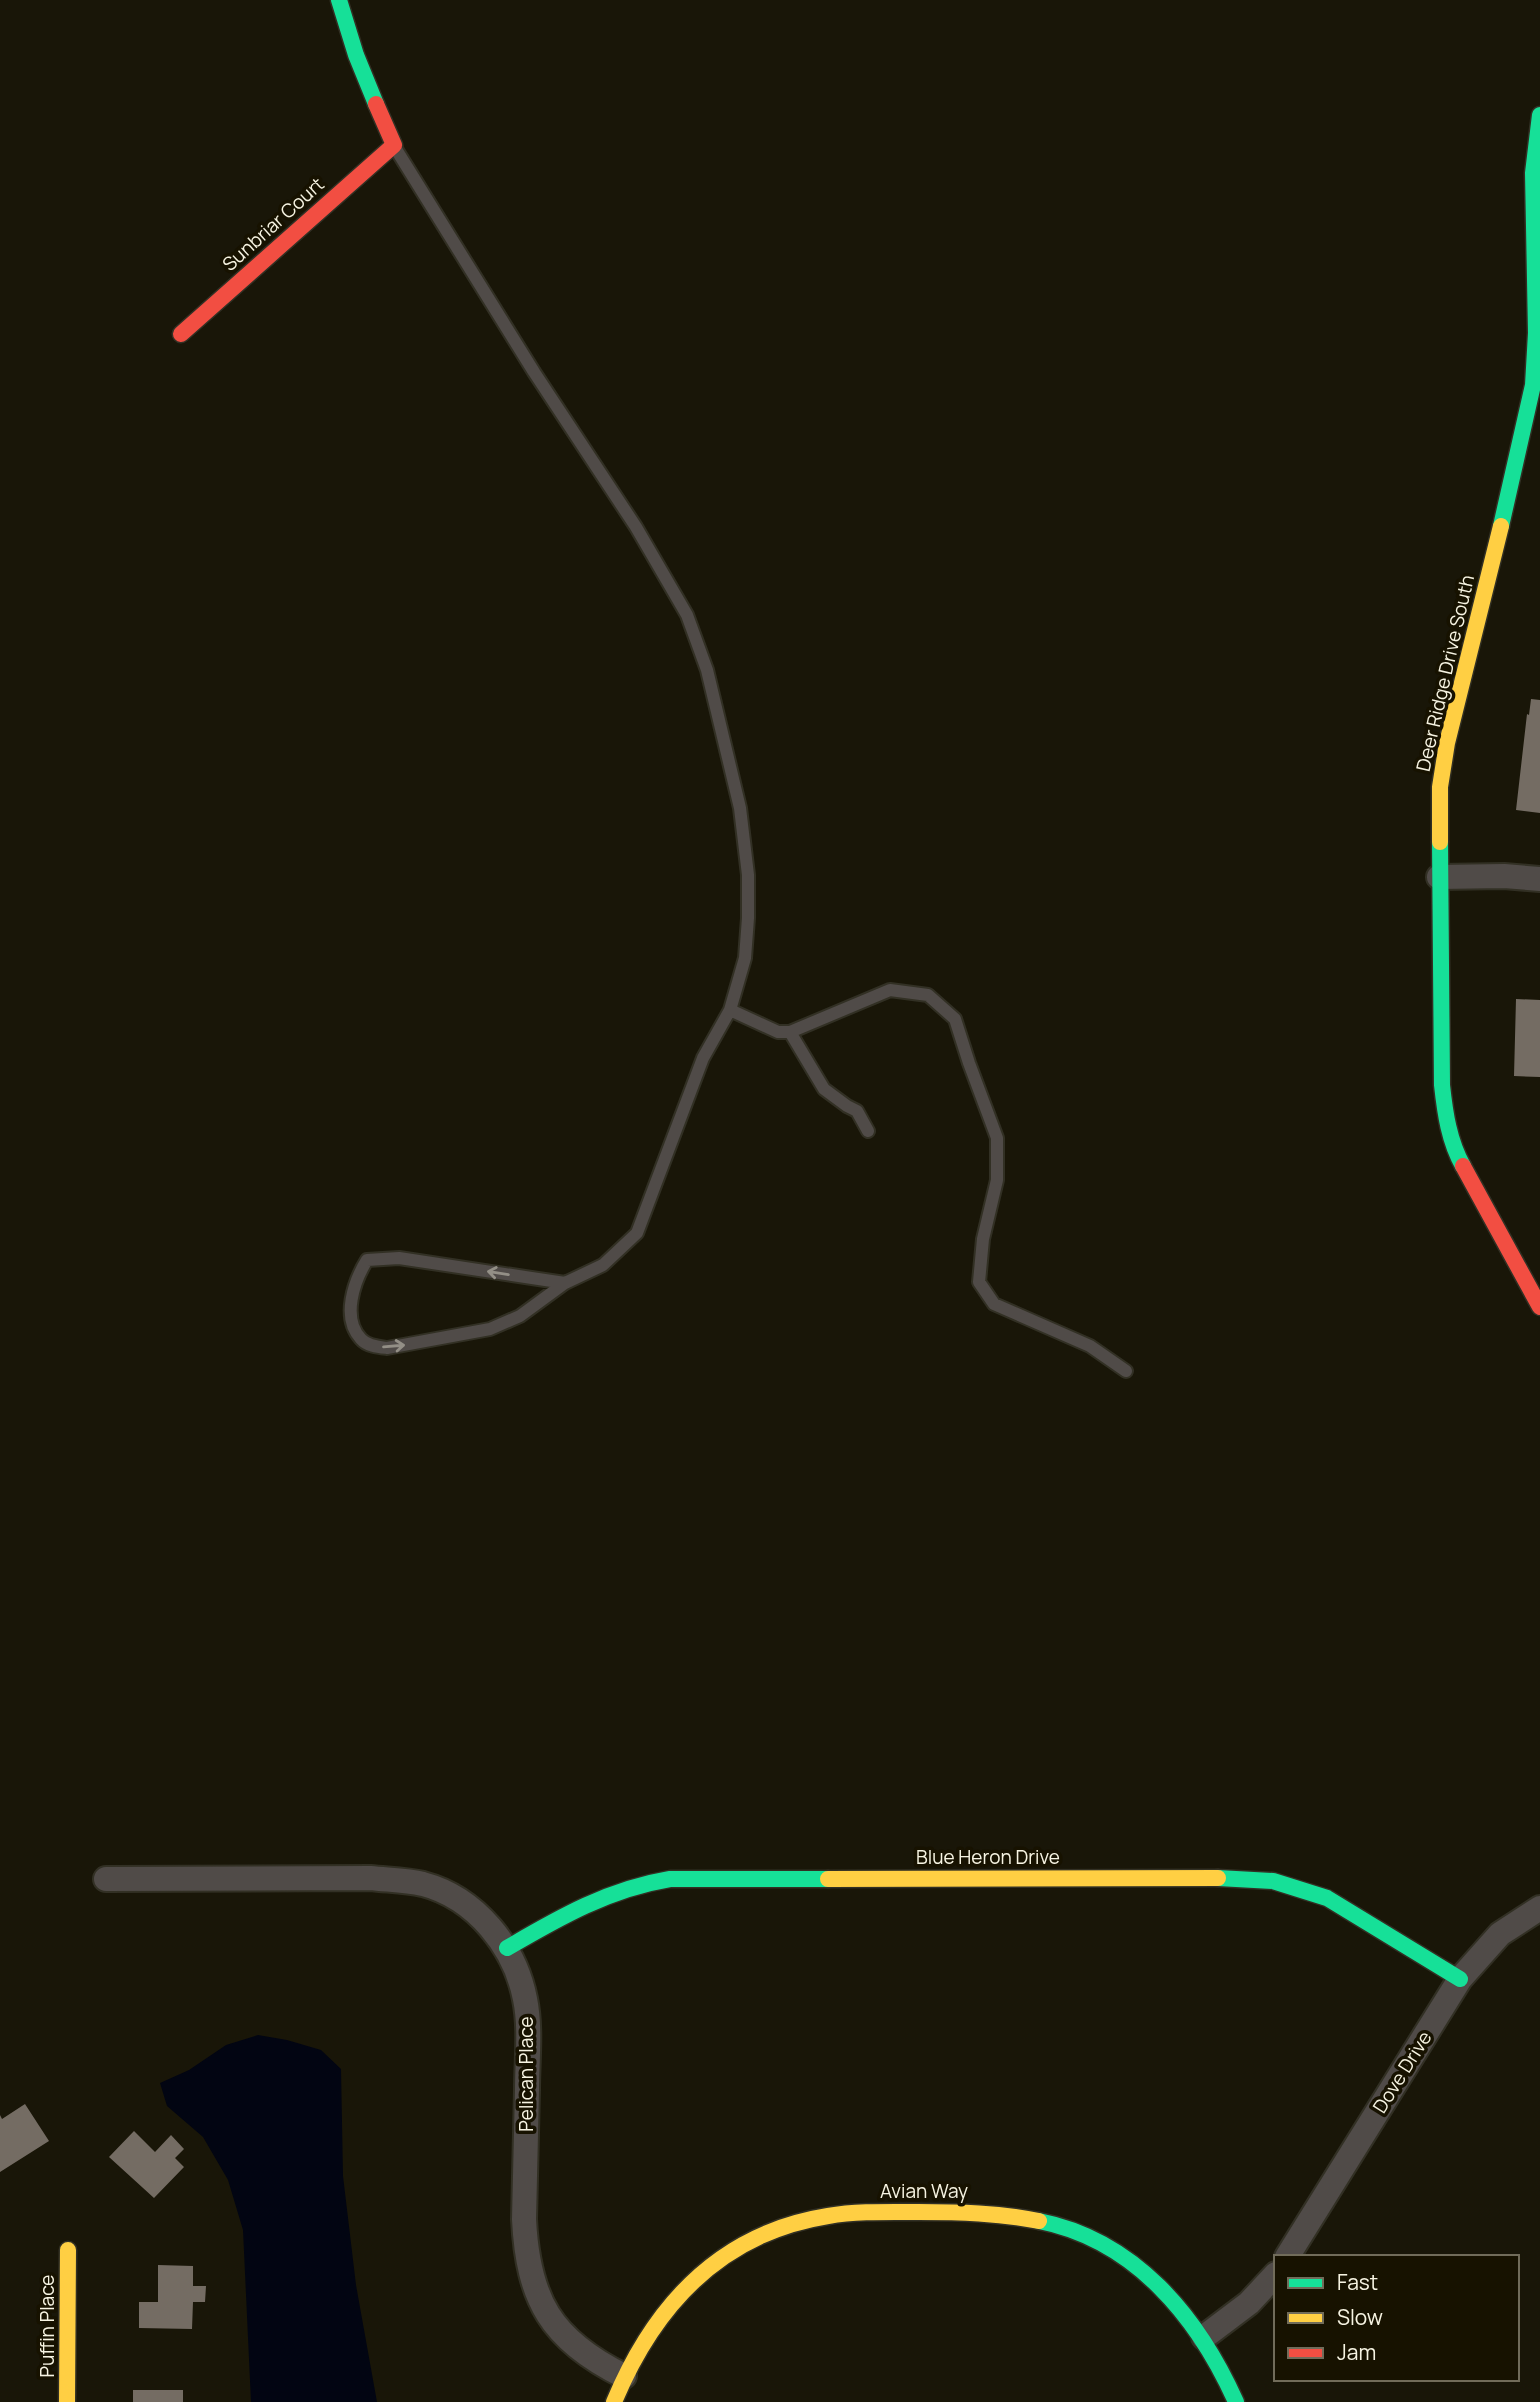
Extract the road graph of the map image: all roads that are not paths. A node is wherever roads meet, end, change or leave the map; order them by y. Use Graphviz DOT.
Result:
graph roads {
  1 [pos="339,0"];
  2 [pos="1540,115"];
  3 [pos="394,145"];
  4 [pos="181,334"];
  5 [pos="1439,877"];
  6 [pos="1540,879"];
  7 [pos="730,1010"];
  8 [pos="790,1032"];
  9 [pos="868,1131"];
  10 [pos="565,1283"];
  11 [pos="1540,1307"];
  12 [pos="1126,1371"];
  13 [pos="106,1879"];
  14 [pos="1540,1908"];
  15 [pos="507,1948"];
  16 [pos="1460,1979"];
  17 [pos="68,2250"];
  18 [pos="1288,2255"];
  19 [pos="1274,2276"];
  20 [pos="1204,2337"];
  21 [pos="624,2376"];
  22 [pos="67,2402"];
  23 [pos="614,2402"];
  24 [pos="1236,2402"];
  1 -- 3 [label="street"];
  2 -- 5 [label="street, Deer Ridge Drive South"];
  3 -- 4 [label="street, Sunbriar Court"];
  3 -- 7 [label="lane"];
  5 -- 6 [label="street"];
  5 -- 11 [label="street, Deer Ridge Drive South"];
  7 -- 8 [label="lane"];
  7 -- 10 [label="lane"];
  8 -- 9 [label="lane"];
  8 -- 12 [label="lane"];
  10 -- 10 [label="lane, one-way"];
  13 -- 15 [label="street, Pelican Place"];
  14 -- 16 [label="street, Dove Drive"];
  15 -- 16 [label="street, Blue Heron Drive"];
  15 -- 21 [label="street, Pelican Place"];
  16 -- 18 [label="street, Dove Drive"];
  17 -- 22 [label="street, Puffin Place"];
  19 -- 20 [label="street"];
  20 -- 21 [label="street, Avian Way"];
  20 -- 24 [label="street, Avian Way"];
  21 -- 23 [label="street, Avian Way"];
}
